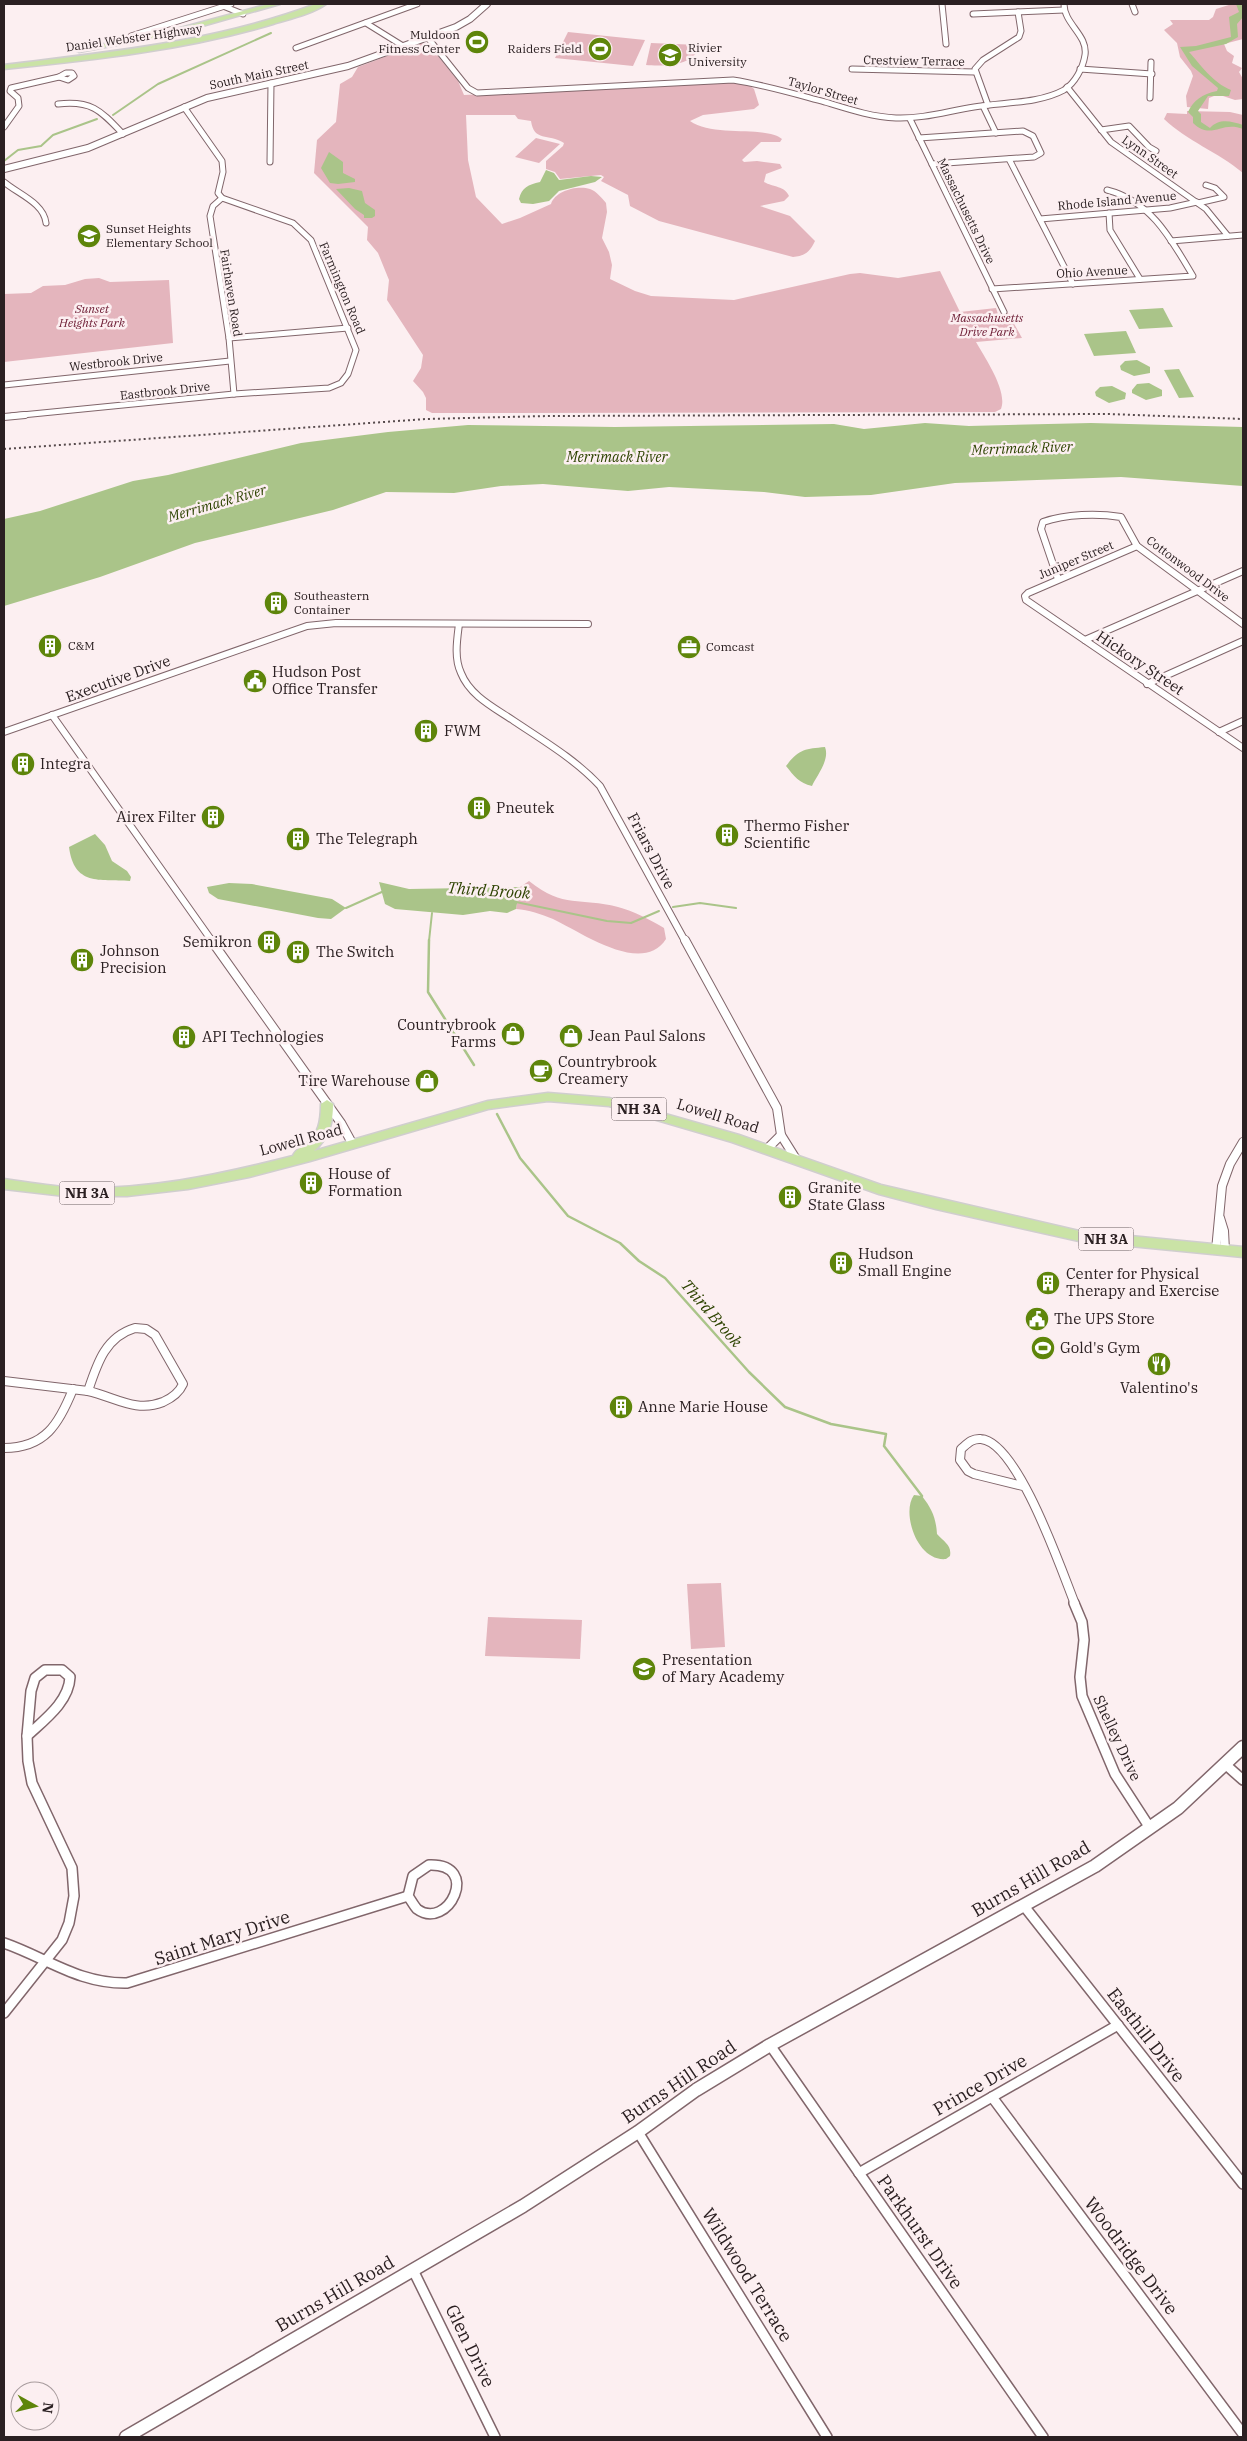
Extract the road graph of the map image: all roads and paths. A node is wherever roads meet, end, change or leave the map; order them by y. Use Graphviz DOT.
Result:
graph roads {
  1 [pos="231,4"];
  2 [pos="276,4"];
  3 [pos="322,4"];
  4 [pos="417,4"];
  5 [pos="487,4"];
  6 [pos="942,4"];
  7 [pos="1064,4"];
  8 [pos="1132,4"];
  9 [pos="221,7"];
  10 [pos="1064,10"];
  11 [pos="1018,12"];
  12 [pos="1135,12"];
  13 [pos="242,14"];
  14 [pos="973,14"];
  15 [pos="233,17"];
  16 [pos="366,23"];
  17 [pos="252,28"];
  18 [pos="131,36"];
  19 [pos="428,38"];
  20 [pos="946,44"];
  21 [pos="403,46"];
  22 [pos="296,48"];
  23 [pos="4,61"];
  24 [pos="1151,62"];
  25 [pos="4,66"];
  26 [pos="852,69"];
  27 [pos="1080,69"];
  28 [pos="975,72"];
  29 [pos="1152,74"];
  30 [pos="59,78"];
  31 [pos="271,83"];
  32 [pos="1068,88"];
  33 [pos="1150,98"];
  34 [pos="58,104"];
  35 [pos="986,105"];
  36 [pos="184,107"];
  37 [pos="910,119"];
  38 [pos="4,127"];
  39 [pos="1101,130"];
  40 [pos="996,133"];
  41 [pos="123,134"];
  42 [pos="920,138"];
  43 [pos="1156,151"];
  44 [pos="1009,159"];
  45 [pos="270,162"];
  46 [pos="932,164"];
  47 [pos="4,168"];
  48 [pos="4,182"];
  49 [pos="1206,185"];
  50 [pos="1107,190"];
  51 [pos="222,198"];
  52 [pos="1197,203"];
  53 [pos="1146,210"];
  54 [pos="1109,213"];
  55 [pos="1040,219"];
  56 [pos="46,223"];
  57 [pos="1243,235"];
  58 [pos="1228,236"];
  59 [pos="1171,240"];
  60 [pos="1140,280"];
  61 [pos="1073,284"];
  62 [pos="992,288"];
  63 [pos="1004,312"];
  64 [pos="348,328"];
  65 [pos="229,338"];
  66 [pos="230,361"];
  67 [pos="4,385"];
  68 [pos="329,388"];
  69 [pos="234,394"];
  70 [pos="4,417"];
  71 [pos="1138,546"];
  72 [pos="1243,571"];
  73 [pos="1058,579"];
  74 [pos="1198,591"];
  75 [pos="1025,596"];
  76 [pos="458,624"];
  77 [pos="588,624"];
  78 [pos="1243,624"];
  79 [pos="1084,640"];
  80 [pos="1243,641"];
  81 [pos="1148,684"];
  82 [pos="52,715"];
  83 [pos="1243,721"];
  84 [pos="4,732"];
  85 [pos="1219,732"];
  86 [pos="1243,748"];
  87 [pos="327,1104"];
  88 [pos="781,1135"];
  89 [pos="1243,1142"];
  90 [pos="352,1143"];
  91 [pos="767,1148"];
  92 [pos="293,1159"];
  93 [pos="796,1159"];
  94 [pos="4,1184"];
  95 [pos="1220,1250"];
  96 [pos="1243,1252"];
  97 [pos="4,1382"];
  98 [pos="74,1389"];
  99 [pos="88,1391"];
  100 [pos="4,1448"];
  101 [pos="1024,1486"];
  102 [pos="27,1736"];
  103 [pos="1243,1747"];
  104 [pos="1226,1765"];
  105 [pos="1243,1780"];
  106 [pos="1150,1828"];
  107 [pos="408,1896"];
  108 [pos="1024,1906"];
  109 [pos="4,1943"];
  110 [pos="45,1962"];
  111 [pos="4,2013"];
  112 [pos="1118,2025"];
  113 [pos="770,2045"];
  114 [pos="992,2097"];
  115 [pos="638,2132"];
  116 [pos="859,2173"];
  117 [pos="1243,2184"];
  118 [pos="413,2270"];
  119 [pos="1243,2434"];
  120 [pos="126,2437"];
  121 [pos="495,2437"];
  122 [pos="827,2437"];
  123 [pos="1043,2437"];
  1 -- 9 [label="street"];
  2 -- 13 [label="main road, Daniel Webster Highway"];
  3 -- 17 [label="main road, Daniel Webster Highway"];
  4 -- 16 [label="street"];
  5 -- 19 [label="street, South Main Street"];
  6 -- 20 [label="street"];
  7 -- 10 [label="street"];
  8 -- 12 [label="street"];
  9 -- 13 [label="street"];
  9 -- 15 [label="street"];
  9 -- 18 [label="street"];
  10 -- 11 [label="street"];
  10 -- 27 [label="street"];
  11 -- 14 [label="street"];
  11 -- 28 [label="street"];
  13 -- 15 [label="main road, Daniel Webster Highway"];
  13 -- 17 [label="main road"];
  15 -- 17 [label="main road"];
  15 -- 23 [label="main road, Daniel Webster Highway"];
  16 -- 21 [label="street"];
  16 -- 22 [label="street"];
  17 -- 25 [label="main road, Daniel Webster Highway"];
  19 -- 21 [label="street, South Main Street"];
  19 -- 37 [label="street, Taylor Street"];
  21 -- 31 [label="street, South Main Street"];
  24 -- 29 [label="street"];
  26 -- 28 [label="street, Crestview Terrace"];
  27 -- 29 [label="street"];
  27 -- 32 [label="street"];
  28 -- 35 [label="street"];
  29 -- 33 [label="street"];
  30 -- 38 [label="street"];
  31 -- 36 [label="street, South Main Street"];
  31 -- 45 [label="street"];
  32 -- 35 [label="street, Taylor Street"];
  32 -- 39 [label="street, Lynn Street"];
  34 -- 41 [label="street"];
  35 -- 37 [label="street, Taylor Street"];
  35 -- 40 [label="street"];
  36 -- 41 [label="street, South Main Street"];
  36 -- 51 [label="street"];
  37 -- 42 [label="street, Massachusetts Drive"];
  39 -- 43 [label="street"];
  39 -- 52 [label="street, Lynn Street"];
  40 -- 42 [label="street"];
  40 -- 44 [label="street"];
  41 -- 47 [label="street, South Main Street"];
  42 -- 46 [label="street, Massachusetts Drive"];
  44 -- 46 [label="street"];
  44 -- 55 [label="street"];
  46 -- 62 [label="street, Massachusetts Drive"];
  48 -- 56 [label="street"];
  49 -- 52 [label="street, Rhode Island Avenue"];
  50 -- 53 [label="street"];
  51 -- 64 [label="street, Farmington Road"];
  51 -- 65 [label="street, Fairhaven Road"];
  52 -- 53 [label="street, Rhode Island Avenue"];
  52 -- 58 [label="street, Lynn Street"];
  53 -- 54 [label="street, Rhode Island Avenue"];
  53 -- 59 [label="street"];
  54 -- 55 [label="street, Rhode Island Avenue"];
  54 -- 60 [label="street"];
  55 -- 61 [label="street"];
  57 -- 58 [label="street"];
  58 -- 59 [label="street"];
  59 -- 60 [label="street, Ohio Avenue"];
  60 -- 61 [label="street, Ohio Avenue"];
  61 -- 62 [label="street, Ohio Avenue"];
  62 -- 63 [label="street, Massachusetts Drive"];
  64 -- 65 [label="street"];
  64 -- 68 [label="street, Farmington Road"];
  65 -- 66 [label="street, Fairhaven Road"];
  66 -- 67 [label="street, Westbrook Drive"];
  66 -- 69 [label="street, Fairhaven Road"];
  68 -- 69 [label="street, Eastbrook Drive"];
  69 -- 70 [label="street, Eastbrook Drive"];
  71 -- 73 [label="street, Juniper Street"];
  71 -- 73 [label="street, Cottonwood Drive"];
  71 -- 74 [label="street, Cottonwood Drive"];
  72 -- 74 [label="street"];
  73 -- 75 [label="street, Juniper Street"];
  74 -- 78 [label="street, Cottonwood Drive"];
  74 -- 79 [label="street"];
  75 -- 79 [label="street, Hickory Street"];
  76 -- 77 [label="street, Executive Drive"];
  76 -- 82 [label="street, Executive Drive"];
  76 -- 88 [label="street, Friars Drive"];
  79 -- 81 [label="street, Hickory Street"];
  80 -- 81 [label="street"];
  81 -- 85 [label="street, Hickory Street"];
  82 -- 84 [label="street"];
  82 -- 87 [label="street, Executive Drive"];
  83 -- 85 [label="street"];
  85 -- 86 [label="street, Hickory Street"];
  87 -- 90 [label="street, Executive Drive"];
  87 -- 92 [label="main road"];
  88 -- 91 [label="street"];
  88 -- 93 [label="street, Friars Drive"];
  89 -- 95 [label="street"];
  90 -- 91 [label="main road, Lowell Road / NH 3A"];
  90 -- 92 [label="main road, Lowell Road / NH 3A"];
  91 -- 93 [label="main road, Lowell Road / NH 3A"];
  92 -- 94 [label="main road, Lowell Road / NH 3A"];
  93 -- 95 [label="main road, Lowell Road / NH 3A"];
  95 -- 96 [label="main road, Lowell Road / NH 3A"];
  97 -- 98 [label="street"];
  98 -- 99 [label="street"];
  98 -- 100 [label="street"];
  99 -- 99 [label="street"];
  101 -- 101 [label="street, Shelley Drive"];
  101 -- 106 [label="street, Shelley Drive"];
  102 -- 102 [label="street"];
  102 -- 110 [label="street"];
  103 -- 104 [label="street, Burns Hill Road"];
  104 -- 105 [label="street"];
  104 -- 106 [label="street, Burns Hill Road"];
  106 -- 108 [label="street, Burns Hill Road"];
  107 -- 107 [label="street"];
  107 -- 110 [label="street, Saint Mary Drive"];
  108 -- 112 [label="street, Easthill Drive"];
  108 -- 113 [label="street, Burns Hill Road"];
  109 -- 110 [label="street, Saint Mary Drive"];
  110 -- 111 [label="street"];
  112 -- 114 [label="street, Prince Drive"];
  112 -- 117 [label="street, Easthill Drive"];
  113 -- 115 [label="street, Burns Hill Road"];
  113 -- 116 [label="street, Parkhurst Drive"];
  114 -- 116 [label="street, Prince Drive"];
  114 -- 119 [label="street, Woodridge Drive"];
  115 -- 118 [label="street, Burns Hill Road"];
  115 -- 122 [label="street, Wildwood Terrace"];
  116 -- 123 [label="street, Parkhurst Drive"];
  118 -- 120 [label="street, Burns Hill Road"];
  118 -- 121 [label="street, Glen Drive"];
}
